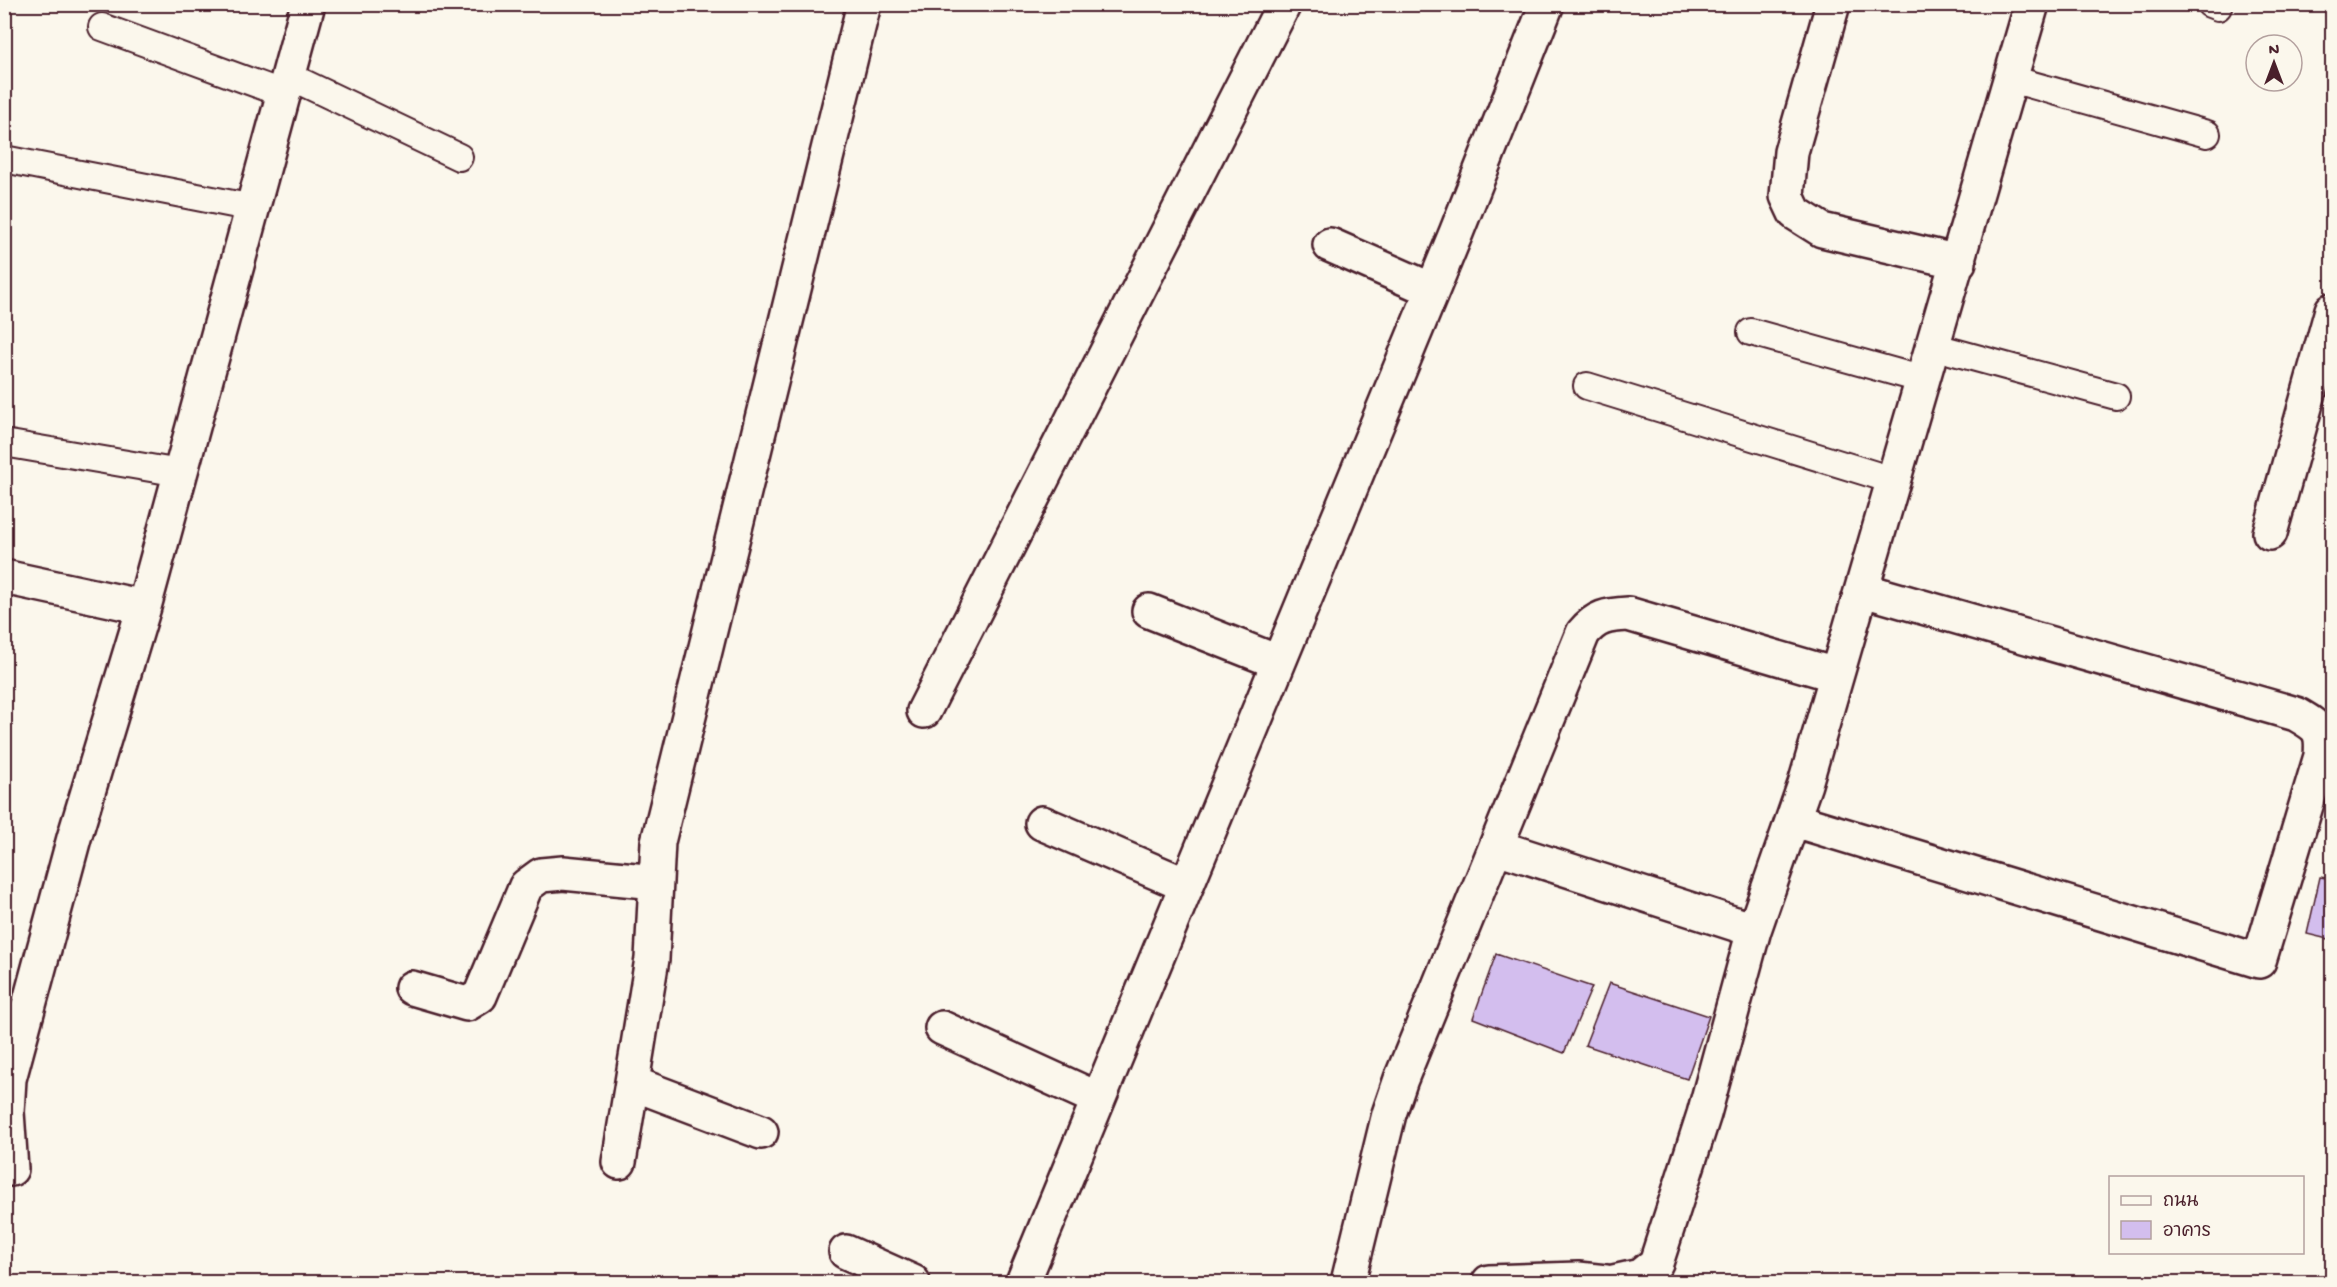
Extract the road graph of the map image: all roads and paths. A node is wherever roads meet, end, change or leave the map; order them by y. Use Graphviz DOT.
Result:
graph roads {
  1 [pos="308,4"];
  2 [pos="864,4"];
  3 [pos="1284,4"];
  4 [pos="1547,4"];
  5 [pos="1833,4"];
  6 [pos="2032,4"];
  7 [pos="102,27"];
  8 [pos="2011,79"];
  9 [pos="287,85"];
  10 [pos="2207,134"];
  11 [pos="459,157"];
  12 [pos="4,159"];
  13 [pos="253,208"];
  14 [pos="1330,245"];
  15 [pos="1959,262"];
  16 [pos="1432,290"];
  17 [pos="2332,310"];
  18 [pos="1751,332"];
  19 [pos="1932,346"];
  20 [pos="1924,380"];
  21 [pos="1587,386"];
  22 [pos="2116,396"];
  23 [pos="4,443"];
  24 [pos="180,472"];
  25 [pos="1892,480"];
  26 [pos="2270,534"];
  27 [pos="5,579"];
  28 [pos="1863,590"];
  29 [pos="144,607"];
  30 [pos="1149,610"];
  31 [pos="1278,662"];
  32 [pos="1836,675"];
  33 [pos="924,711"];
  34 [pos="1794,820"];
  35 [pos="1042,823"];
  36 [pos="1497,847"];
  37 [pos="656,882"];
  38 [pos="1186,885"];
  39 [pos="1754,930"];
  40 [pos="412,988"];
  41 [pos="942,1028"];
  42 [pos="632,1083"];
  43 [pos="1098,1099"];
  44 [pos="761,1132"];
  45 [pos="620,1162"];
  46 [pos="11,1169"];
  47 [pos="846,1252"];
  48 [pos="913,1282"];
  49 [pos="1023,1282"];
  50 [pos="1348,1282"];
  51 [pos="1489,1282"];
  52 [pos="1606,1282"];
  53 [pos="1613,1282"];
  1 -- 9 [label="street"];
  2 -- 37 [label="street"];
  3 -- 33 [label="street"];
  4 -- 16 [label="street"];
  5 -- 15 [label="street"];
  6 -- 8 [label="street"];
  7 -- 9 [label="lane"];
  8 -- 10 [label="lane"];
  8 -- 15 [label="street"];
  9 -- 11 [label="lane"];
  9 -- 13 [label="street"];
  12 -- 13 [label="lane"];
  13 -- 24 [label="street"];
  14 -- 16 [label="street"];
  15 -- 19 [label="street"];
  16 -- 31 [label="street"];
  17 -- 26 [label="street"];
  18 -- 20 [label="lane"];
  19 -- 20 [label="street"];
  19 -- 22 [label="lane"];
  20 -- 25 [label="street"];
  21 -- 25 [label="lane"];
  23 -- 24 [label="lane"];
  24 -- 29 [label="street"];
  25 -- 28 [label="street"];
  27 -- 29 [label="street"];
  28 -- 32 [label="street"];
  28 -- 34 [label="street"];
  29 -- 46 [label="street"];
  30 -- 31 [label="street"];
  31 -- 38 [label="street"];
  32 -- 34 [label="street"];
  32 -- 36 [label="street"];
  34 -- 39 [label="street"];
  35 -- 38 [label="street"];
  36 -- 39 [label="street"];
  36 -- 50 [label="street"];
  37 -- 40 [label="street"];
  37 -- 42 [label="street"];
  38 -- 43 [label="street"];
  39 -- 53 [label="street"];
  41 -- 43 [label="street"];
  42 -- 44 [label="street"];
  42 -- 45 [label="street"];
  43 -- 49 [label="street"];
  47 -- 48 [label="street"];
  51 -- 52 [label="street"];
}
